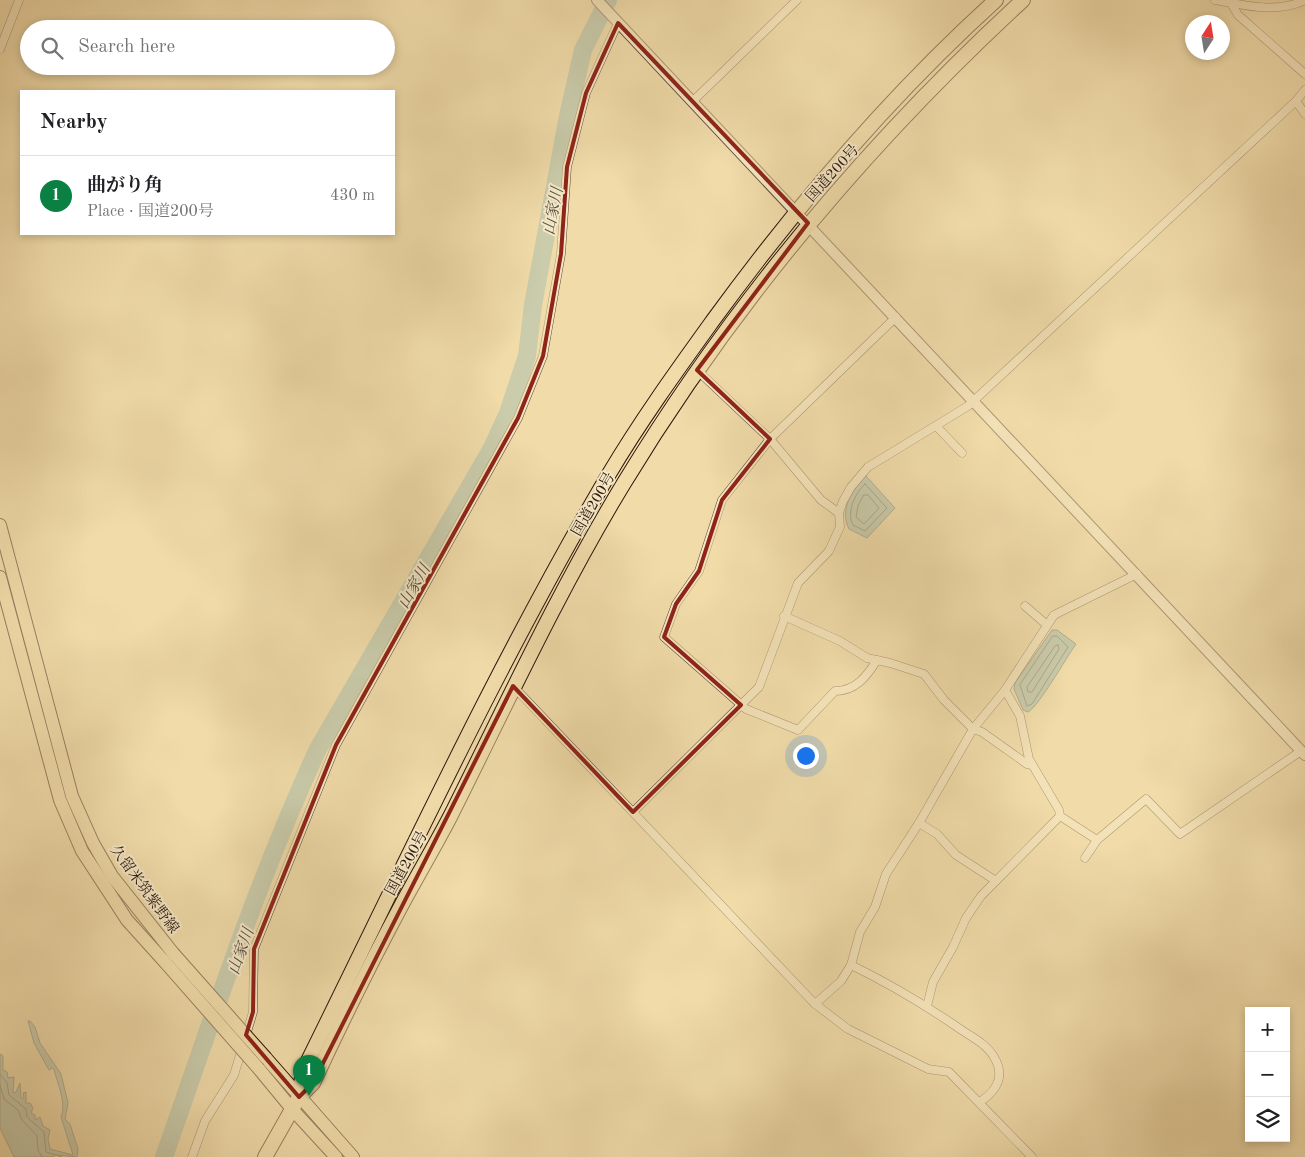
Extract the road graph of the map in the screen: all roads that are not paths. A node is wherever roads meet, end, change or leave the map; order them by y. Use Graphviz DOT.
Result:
graph roads {
  1 [pos="19,0"];
  2 [pos="598,0"];
  3 [pos="797,0"];
  4 [pos="996,0"];
  5 [pos="1023,0"];
  6 [pos="1215,0"];
  7 [pos="1305,0"];
  8 [pos="1231,3"];
  9 [pos="618,23"];
  10 [pos="0,49"];
  11 [pos="1305,74"];
  12 [pos="1305,90"];
  13 [pos="693,100"];
  14 [pos="1296,101"];
  15 [pos="1305,114"];
  16 [pos="797,210"];
  17 [pos="808,223"];
  18 [pos="896,317"];
  19 [pos="698,370"];
  20 [pos="974,400"];
  21 [pos="936,426"];
  22 [pos="770,439"];
  23 [pos="962,453"];
  24 [pos="839,513"];
  25 [pos="0,525"];
  26 [pos="1137,574"];
  27 [pos="0,577"];
  28 [pos="1024,606"];
  29 [pos="784,616"];
  30 [pos="1047,625"];
  31 [pos="877,660"];
  32 [pos="513,686"];
  33 [pos="1005,690"];
  34 [pos="741,706"];
  35 [pos="974,729"];
  36 [pos="1303,753"];
  37 [pos="1032,765"];
  38 [pos="633,812"];
  39 [pos="1060,816"];
  40 [pos="919,823"];
  41 [pos="1097,840"];
  42 [pos="1085,858"];
  43 [pos="996,881"];
  44 [pos="168,957"];
  45 [pos="851,965"];
  46 [pos="815,1004"];
  47 [pos="927,1006"];
  48 [pos="980,1102"];
  49 [pos="296,1103"];
  50 [pos="192,1157"];
  51 [pos="266,1157"];
  52 [pos="336,1157"];
  53 [pos="353,1157"];
  54 [pos="1032,1157"];
  1 -- 10 [label="street"];
  2 -- 9 [label="street"];
  3 -- 13 [label="street"];
  4 -- 16 [label="highway, 国道200号"];
  5 -- 17 [label="highway, 国道200号"];
  6 -- 8 [label="street"];
  7 -- 8 [label="street"];
  8 -- 11 [label="street"];
  9 -- 13 [label="street"];
  9 -- 50 [label="street"];
  12 -- 14 [label="street"];
  13 -- 16 [label="street"];
  14 -- 15 [label="street"];
  14 -- 20 [label="street"];
  16 -- 17 [label="street"];
  16 -- 49 [label="highway, 国道200号"];
  17 -- 18 [label="street"];
  17 -- 19 [label="highway, 国道200号"];
  18 -- 20 [label="street"];
  18 -- 22 [label="street"];
  19 -- 22 [label="street"];
  19 -- 32 [label="highway, 国道200号"];
  20 -- 21 [label="street"];
  20 -- 26 [label="street"];
  21 -- 23 [label="street"];
  21 -- 24 [label="street"];
  22 -- 24 [label="street"];
  22 -- 34 [label="street"];
  24 -- 29 [label="street"];
  25 -- 44 [label="main road, 久留米筑紫野線"];
  26 -- 30 [label="street"];
  26 -- 36 [label="street"];
  27 -- 44 [label="main road, 久留米筑紫野線"];
  28 -- 30 [label="street"];
  29 -- 31 [label="street"];
  29 -- 34 [label="street"];
  30 -- 33 [label="street"];
  31 -- 34 [label="street"];
  31 -- 35 [label="street"];
  32 -- 38 [label="street"];
  32 -- 49 [label="highway, 国道200号"];
  33 -- 35 [label="street"];
  33 -- 37 [label="street"];
  34 -- 38 [label="street"];
  35 -- 37 [label="street"];
  35 -- 40 [label="street"];
  36 -- 41 [label="street"];
  37 -- 39 [label="street"];
  38 -- 46 [label="street"];
  39 -- 41 [label="street"];
  39 -- 43 [label="street"];
  40 -- 43 [label="street"];
  40 -- 45 [label="street"];
  41 -- 42 [label="street"];
  43 -- 47 [label="street"];
  44 -- 49 [label="main road, 久留米筑紫野線, bridge"];
  45 -- 46 [label="street"];
  45 -- 47 [label="street"];
  46 -- 48 [label="street"];
  47 -- 48 [label="street"];
  48 -- 54 [label="street"];
  49 -- 51 [label="highway, 国道200号"];
  49 -- 52 [label="main road, 久留米筑紫野線"];
  49 -- 53 [label="main road, 久留米筑紫野線"];
}
